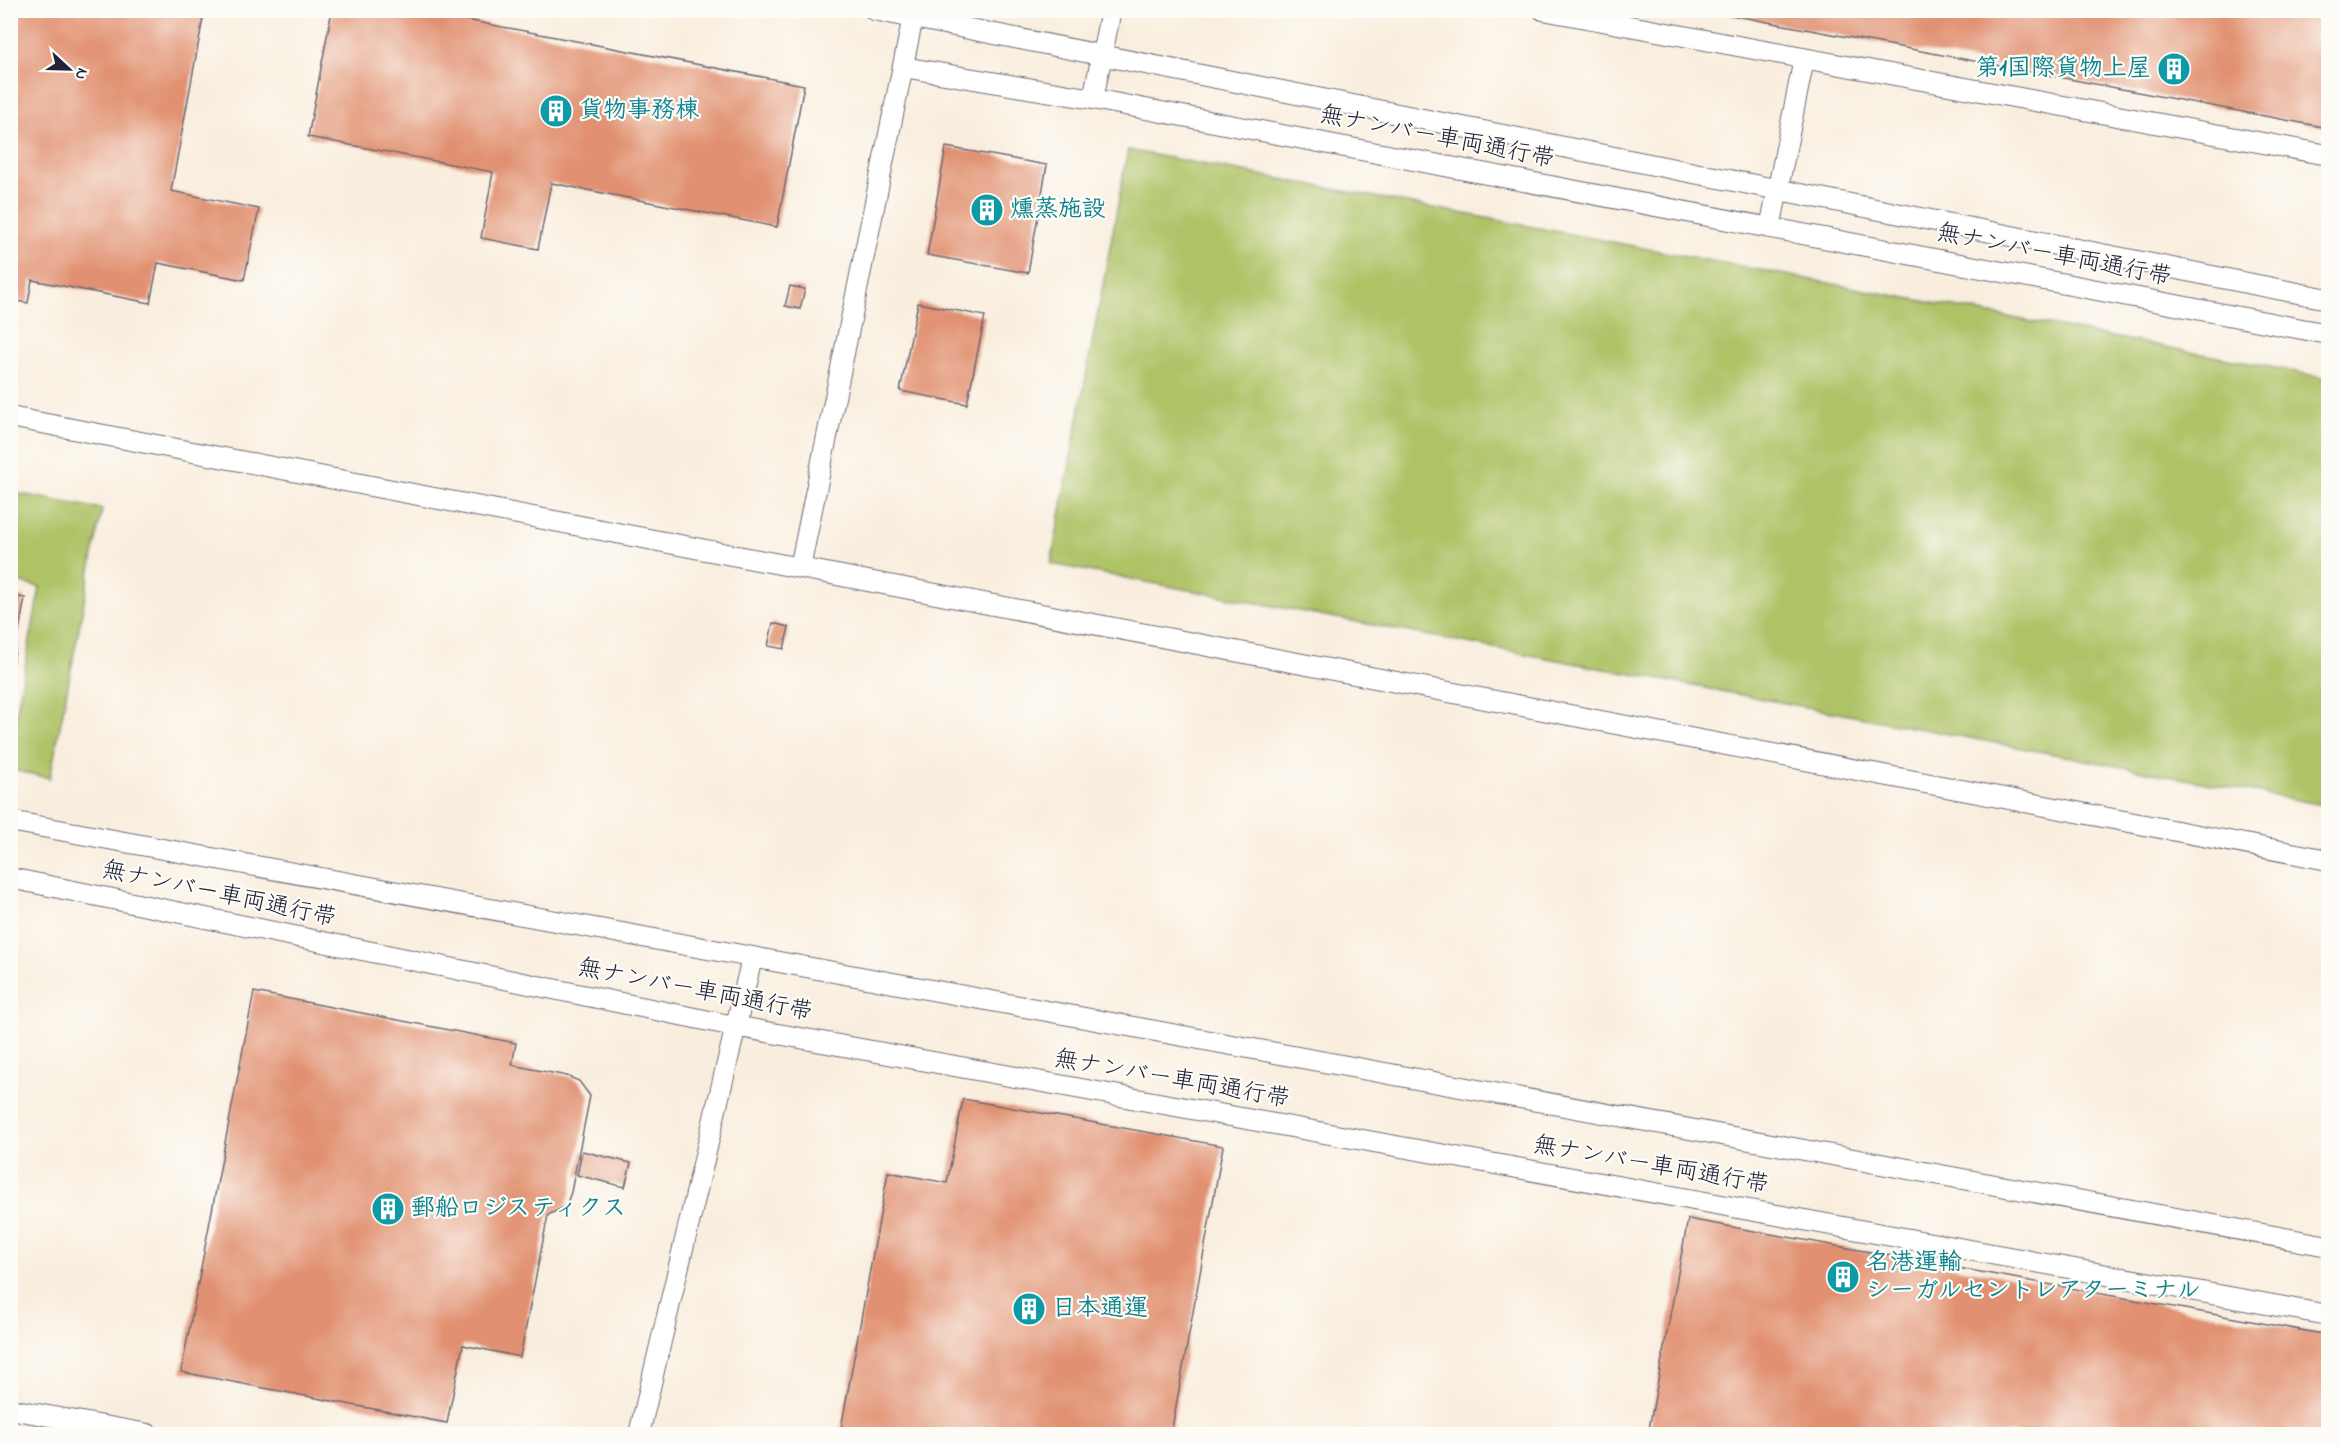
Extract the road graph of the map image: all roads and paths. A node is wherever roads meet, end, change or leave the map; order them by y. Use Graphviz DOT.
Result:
graph roads {
  1 [pos="874,10"];
  2 [pos="1111,10"];
  3 [pos="1543,10"];
  4 [pos="913,17"];
  5 [pos="1102,56"];
  6 [pos="1804,58"];
  7 [pos="903,67"];
  8 [pos="1093,99"];
  9 [pos="2328,155"];
  10 [pos="1778,190"];
  11 [pos="1770,228"];
  12 [pos="2328,299"];
  13 [pos="2328,334"];
  14 [pos="10,417"];
  15 [pos="800,568"];
  16 [pos="10,821"];
  17 [pos="2328,860"];
  18 [pos="10,878"];
  19 [pos="752,958"];
  20 [pos="735,1026"];
  21 [pos="2328,1246"];
  22 [pos="2328,1315"];
  23 [pos="10,1409"];
  24 [pos="148,1434"];
  25 [pos="639,1434"];
  1 -- 4 [label="lane"];
  2 -- 5 [label="lane"];
  3 -- 6 [label="lane"];
  4 -- 5 [label="lane"];
  4 -- 7 [label="lane"];
  5 -- 8 [label="lane"];
  5 -- 10 [label="lane"];
  6 -- 9 [label="lane"];
  6 -- 10 [label="lane"];
  7 -- 8 [label="lane, 無ナンバー車両通行帯"];
  7 -- 15 [label="lane"];
  8 -- 11 [label="lane, 無ナンバー車両通行帯"];
  10 -- 11 [label="lane"];
  10 -- 12 [label="lane"];
  11 -- 13 [label="lane, 無ナンバー車両通行帯"];
  14 -- 15 [label="lane"];
  15 -- 17 [label="lane"];
  16 -- 19 [label="lane"];
  18 -- 20 [label="lane, 無ナンバー車両通行帯"];
  19 -- 20 [label="lane"];
  19 -- 21 [label="lane"];
  20 -- 22 [label="lane, 無ナンバー車両通行帯"];
  20 -- 25 [label="lane"];
  23 -- 24 [label="lane"];
}
